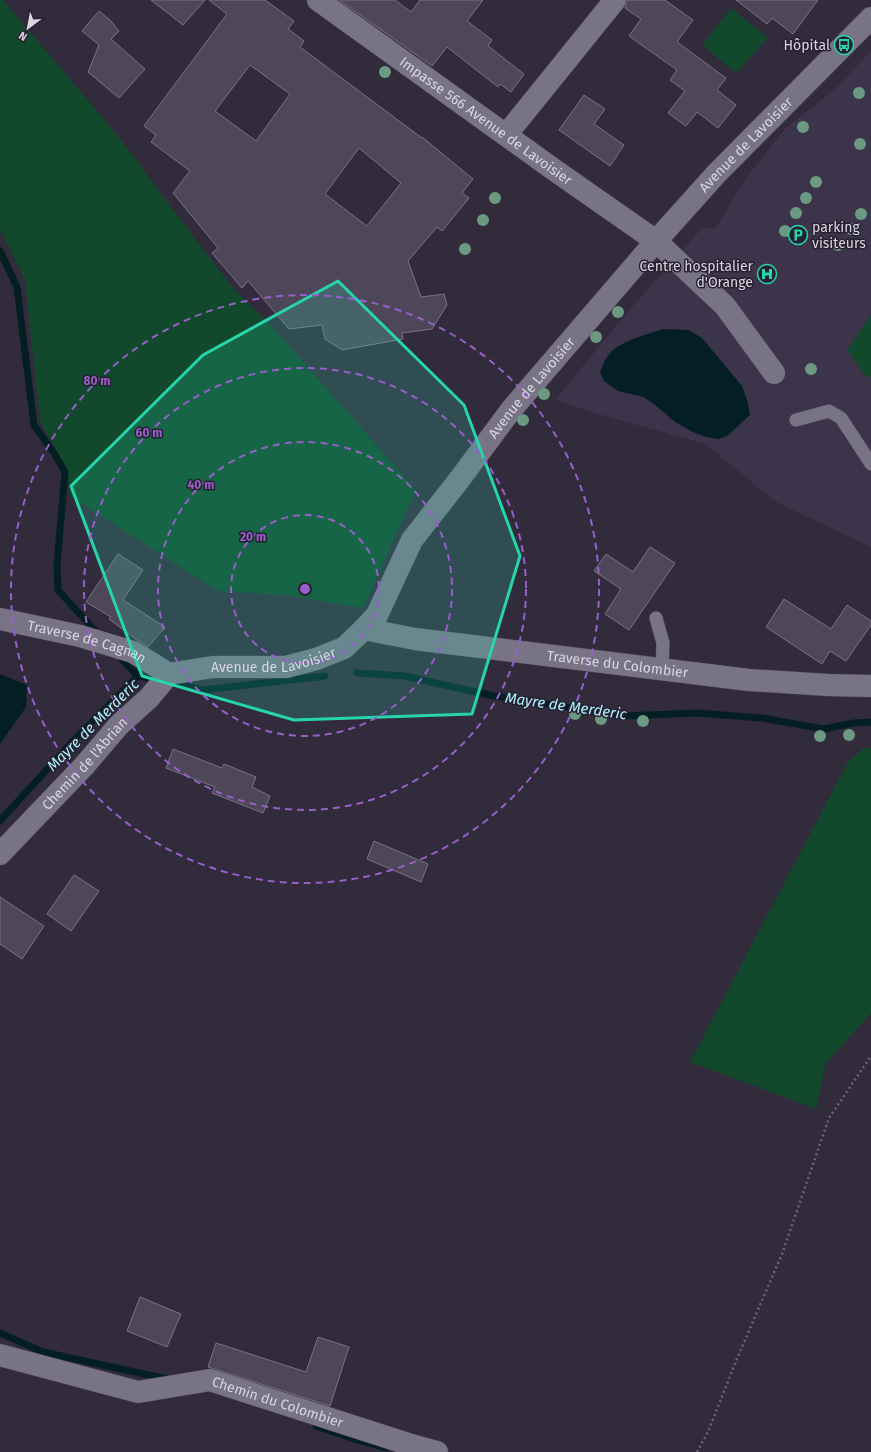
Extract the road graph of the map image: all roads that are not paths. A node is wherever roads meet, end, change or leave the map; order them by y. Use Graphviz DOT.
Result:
graph roads {
  1 [pos="318,0"];
  2 [pos="615,0"];
  3 [pos="871,18"];
  4 [pos="506,135"];
  5 [pos="656,241"];
  6 [pos="774,373"];
  7 [pos="796,420"];
  8 [pos="871,464"];
  9 [pos="656,618"];
  10 [pos="0,619"];
  11 [pos="364,629"];
  12 [pos="662,670"];
  13 [pos="164,680"];
  14 [pos="871,686"];
  15 [pos="0,854"];
  16 [pos="0,1355"];
  17 [pos="437,1452"];
  1 -- 4 [label="street, Impasse 566 Avenue de Lavoisier"];
  2 -- 4 [label="street"];
  3 -- 5 [label="street, Avenue de Lavoisier"];
  4 -- 5 [label="street, Impasse 566 Avenue de Lavoisier"];
  5 -- 6 [label="street, Impasse 566 Avenue de Lavoisier"];
  5 -- 11 [label="street, Avenue de Lavoisier"];
  7 -- 8 [label="lane"];
  9 -- 12 [label="lane"];
  10 -- 13 [label="street, Traverse de Cagnan"];
  11 -- 12 [label="street, Traverse du Colombier"];
  11 -- 13 [label="street, Avenue de Lavoisier"];
  12 -- 14 [label="street, Traverse du Colombier"];
  13 -- 15 [label="street, Chemin de l'Abrian"];
  16 -- 17 [label="street, Chemin du Colombier"];
}
